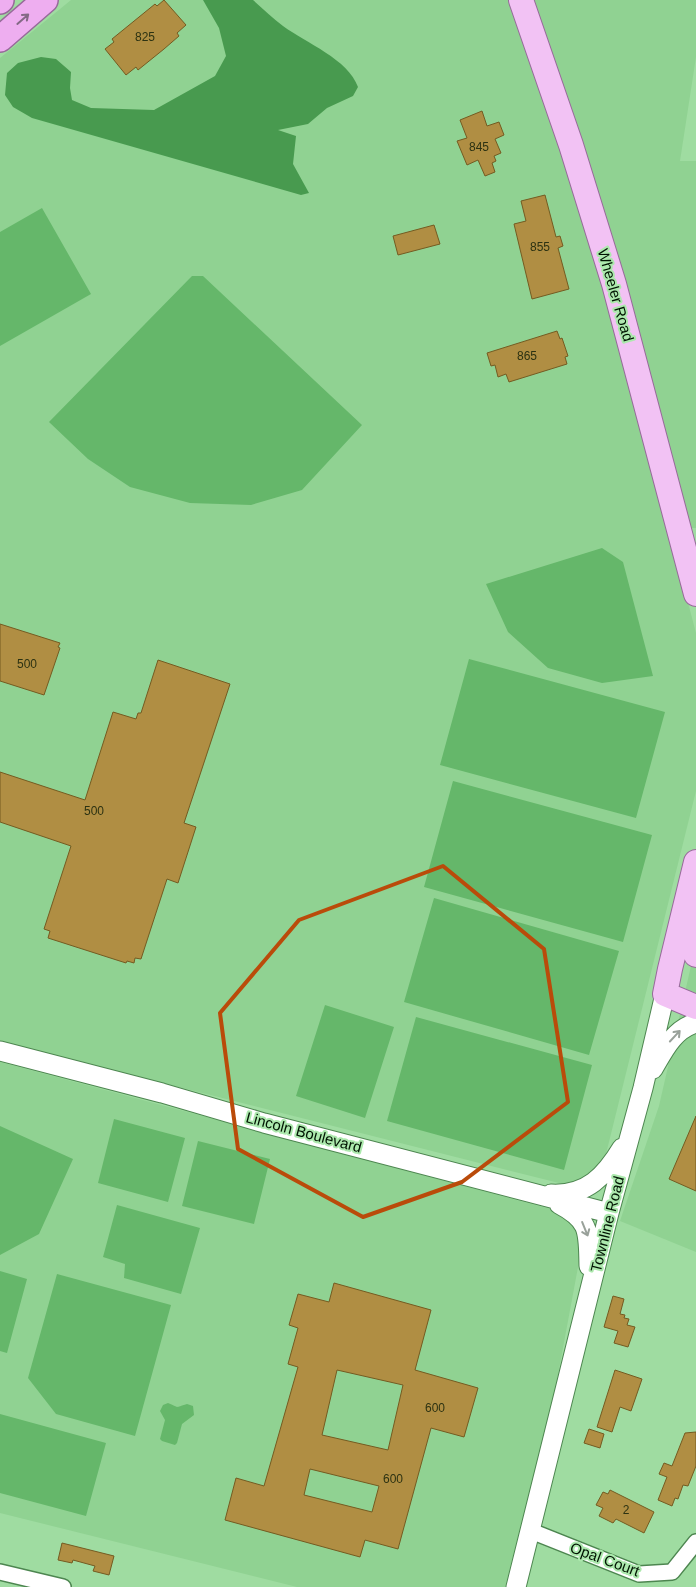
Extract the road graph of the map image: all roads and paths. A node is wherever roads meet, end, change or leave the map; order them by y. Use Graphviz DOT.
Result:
graph roads {
  1 [pos="45,0"];
  2 [pos="521,0"];
  3 [pos="0,39"];
  4 [pos="696,594"];
  5 [pos="696,862"];
  6 [pos="689,890"];
  7 [pos="696,955"];
  8 [pos="666,994"];
  9 [pos="696,1007"];
  10 [pos="696,1023"];
  11 [pos="0,1051"];
  12 [pos="643,1088"];
  13 [pos="631,1132"];
  14 [pos="533,1193"];
  15 [pos="609,1213"];
  16 [pos="590,1290"];
  17 [pos="531,1531"];
  18 [pos="696,1542"];
  19 [pos="0,1572"];
  20 [pos="63,1587"];
  21 [pos="516,1587"];
  3 -- 1 [label="highway, one-way"];
  2 -- 4 [label="main road, Wheeler Road"];
  5 -- 6 [label="main road, Townline Road"];
  6 -- 7 [label="main road"];
  6 -- 8 [label="main road, Townline Road"];
  8 -- 9 [label="main road"];
  8 -- 12 [label="street, Townline Road"];
  12 -- 10 [label="street, one-way"];
  11 -- 14 [label="street, Lincoln Boulevard"];
  12 -- 13 [label="street, Townline Road"];
  13 -- 14 [label="street"];
  13 -- 15 [label="street, Townline Road"];
  14 -- 15 [label="street, Lincoln Boulevard"];
  14 -- 16 [label="street, one-way"];
  15 -- 16 [label="street, Townline Road"];
  16 -- 17 [label="street, Townline Road"];
  17 -- 18 [label="street, Opal Court"];
  17 -- 21 [label="street, Townline Road"];
  19 -- 20 [label="street"];
}
